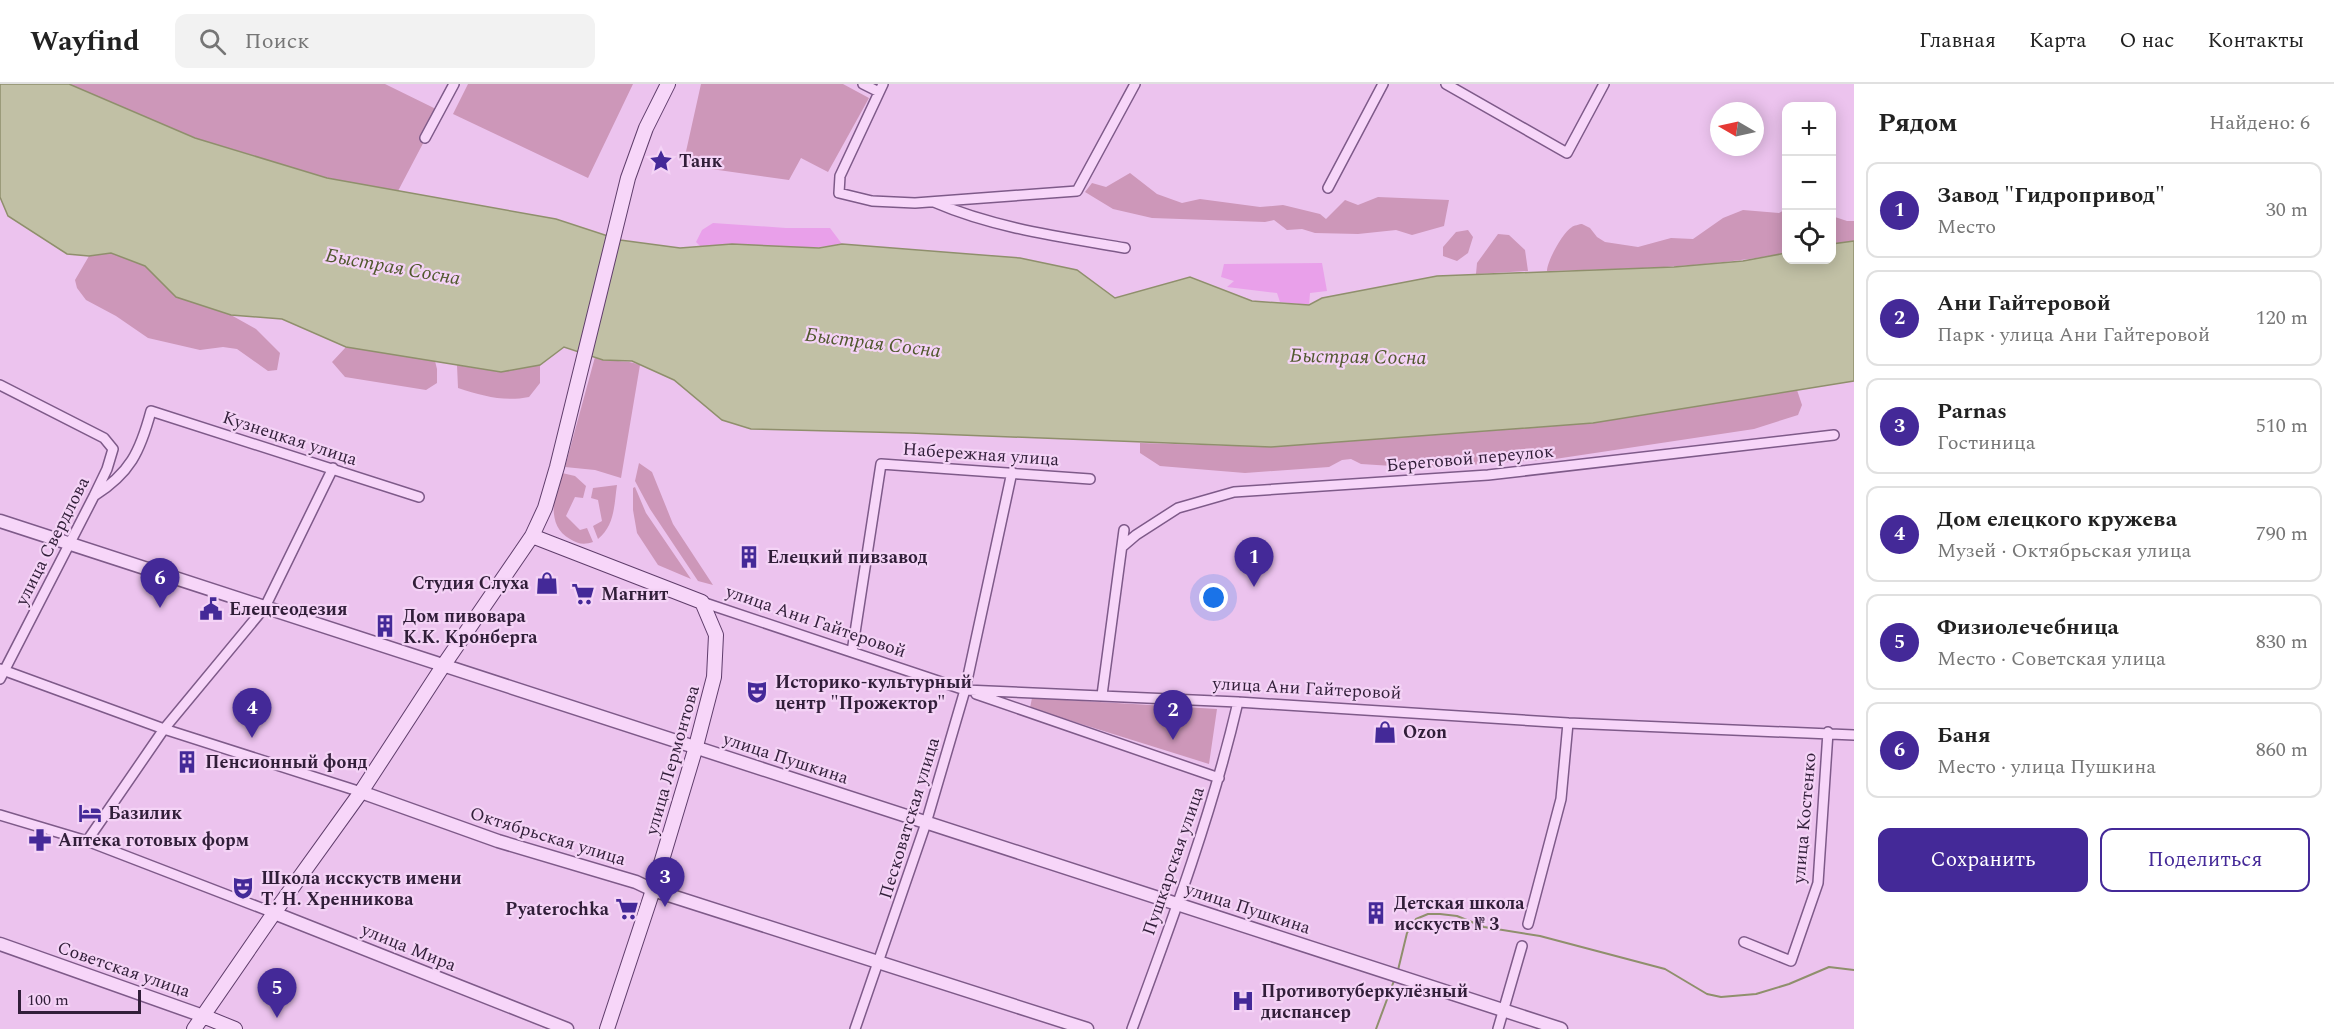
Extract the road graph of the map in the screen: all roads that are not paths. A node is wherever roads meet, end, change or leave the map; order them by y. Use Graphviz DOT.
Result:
graph roads {
  1 [pos="454,84"];
  2 [pos="668,84"];
  3 [pos="863,84"];
  4 [pos="1135,84"];
  5 [pos="1383,84"];
  6 [pos="1446,84"];
  7 [pos="1604,84"];
  8 [pos="881,88"];
  9 [pos="425,138"];
  10 [pos="1328,188"];
  11 [pos="932,201"];
  12 [pos="1125,248"];
  13 [pos="0,385"];
  14 [pos="1834,435"];
  15 [pos="333,468"];
  16 [pos="1012,472"];
  17 [pos="1090,479"];
  18 [pos="94,496"];
  19 [pos="419,497"];
  20 [pos="0,521"];
  21 [pos="1124,530"];
  22 [pos="532,536"];
  23 [pos="70,544"];
  24 [pos="1122,547"];
  25 [pos="702,602"];
  26 [pos="265,608"];
  27 [pos="852,652"];
  28 [pos="443,666"];
  29 [pos="1,673"];
  30 [pos="965,690"];
  31 [pos="1102,695"];
  32 [pos="1238,702"];
  33 [pos="1568,723"];
  34 [pos="164,729"];
  35 [pos="1828,732"];
  36 [pos="1854,735"];
  37 [pos="696,748"];
  38 [pos="1219,778"];
  39 [pos="361,792"];
  40 [pos="0,815"];
  41 [pos="926,823"];
  42 [pos="87,841"];
  43 [pos="653,890"];
  44 [pos="1178,904"];
  45 [pos="274,913"];
  46 [pos="1528,924"];
  47 [pos="1744,942"];
  48 [pos="0,944"];
  49 [pos="1522,946"];
  50 [pos="879,964"];
  51 [pos="1504,1011"];
  52 [pos="203,1016"];
  53 [pos="194,1029"];
  54 [pos="235,1029"];
  55 [pos="567,1029"];
  56 [pos="607,1029"];
  57 [pos="855,1029"];
  58 [pos="1087,1029"];
  59 [pos="1132,1029"];
  60 [pos="1498,1029"];
  61 [pos="1561,1029"];
  1 -- 9 [label="street"];
  2 -- 22 [label="main road"];
  3 -- 8 [label="street"];
  4 -- 11 [label="street"];
  5 -- 10 [label="street"];
  6 -- 7 [label="street"];
  8 -- 11 [label="street"];
  11 -- 12 [label="street"];
  13 -- 18 [label="street, улица Свердлова"];
  14 -- 24 [label="street, Береговой переулок"];
  15 -- 18 [label="street, Кузнецкая улица"];
  15 -- 19 [label="street, Кузнецкая улица"];
  15 -- 26 [label="street"];
  16 -- 17 [label="street, Набережная улица"];
  16 -- 27 [label="street, Набережная улица"];
  16 -- 30 [label="street, Песковатская улица"];
  18 -- 23 [label="street, улица Свердлова"];
  20 -- 23 [label="street, улица Пушкина"];
  21 -- 24 [label="street"];
  22 -- 25 [label="main road, улица Ани Гайтеровой"];
  22 -- 28 [label="main road"];
  23 -- 26 [label="street, улица Пушкина"];
  23 -- 29 [label="street, улица Свердлова"];
  24 -- 31 [label="street"];
  25 -- 27 [label="street, улица Ани Гайтеровой"];
  25 -- 37 [label="main road, улица Лермонтова"];
  26 -- 28 [label="street, улица Пушкина"];
  26 -- 34 [label="street"];
  27 -- 30 [label="street, улица Ани Гайтеровой"];
  28 -- 37 [label="street, улица Пушкина"];
  28 -- 39 [label="main road"];
  29 -- 34 [label="street, Октябрьская улица"];
  30 -- 31 [label="street, улица Ани Гайтеровой"];
  30 -- 38 [label="street"];
  30 -- 41 [label="street, Песковатская улица"];
  31 -- 32 [label="street, улица Ани Гайтеровой"];
  32 -- 33 [label="street, улица Ани Гайтеровой"];
  32 -- 38 [label="street, Пушкарская улица"];
  33 -- 35 [label="street, улица Ани Гайтеровой"];
  33 -- 46 [label="street"];
  34 -- 39 [label="street, Октябрьская улица"];
  34 -- 42 [label="street"];
  35 -- 36 [label="street, улица Ани Гайтеровой"];
  35 -- 47 [label="street, улица Костенко"];
  37 -- 41 [label="street, улица Пушкина"];
  37 -- 43 [label="main road, улица Лермонтова"];
  38 -- 44 [label="street, Пушкарская улица"];
  39 -- 43 [label="street, Октябрьская улица"];
  39 -- 45 [label="main road"];
  40 -- 42 [label="street, улица Мира"];
  41 -- 44 [label="street, улица Пушкина"];
  41 -- 50 [label="street, Песковатская улица"];
  42 -- 45 [label="street, улица Мира"];
  43 -- 50 [label="street, Октябрьская улица"];
  43 -- 56 [label="main road, улица Лермонтова"];
  44 -- 51 [label="street, улица Пушкина"];
  44 -- 59 [label="street, Пушкарская улица"];
  45 -- 52 [label="main road"];
  45 -- 55 [label="street, улица Мира"];
  48 -- 52 [label="street, Советская улица"];
  49 -- 51 [label="street"];
  50 -- 57 [label="street, Песковатская улица"];
  50 -- 58 [label="street, Октябрьская улица"];
  51 -- 60 [label="street"];
  51 -- 61 [label="street, улица Пушкина"];
  52 -- 53 [label="main road"];
  52 -- 54 [label="main road, Советская улица"];
}
